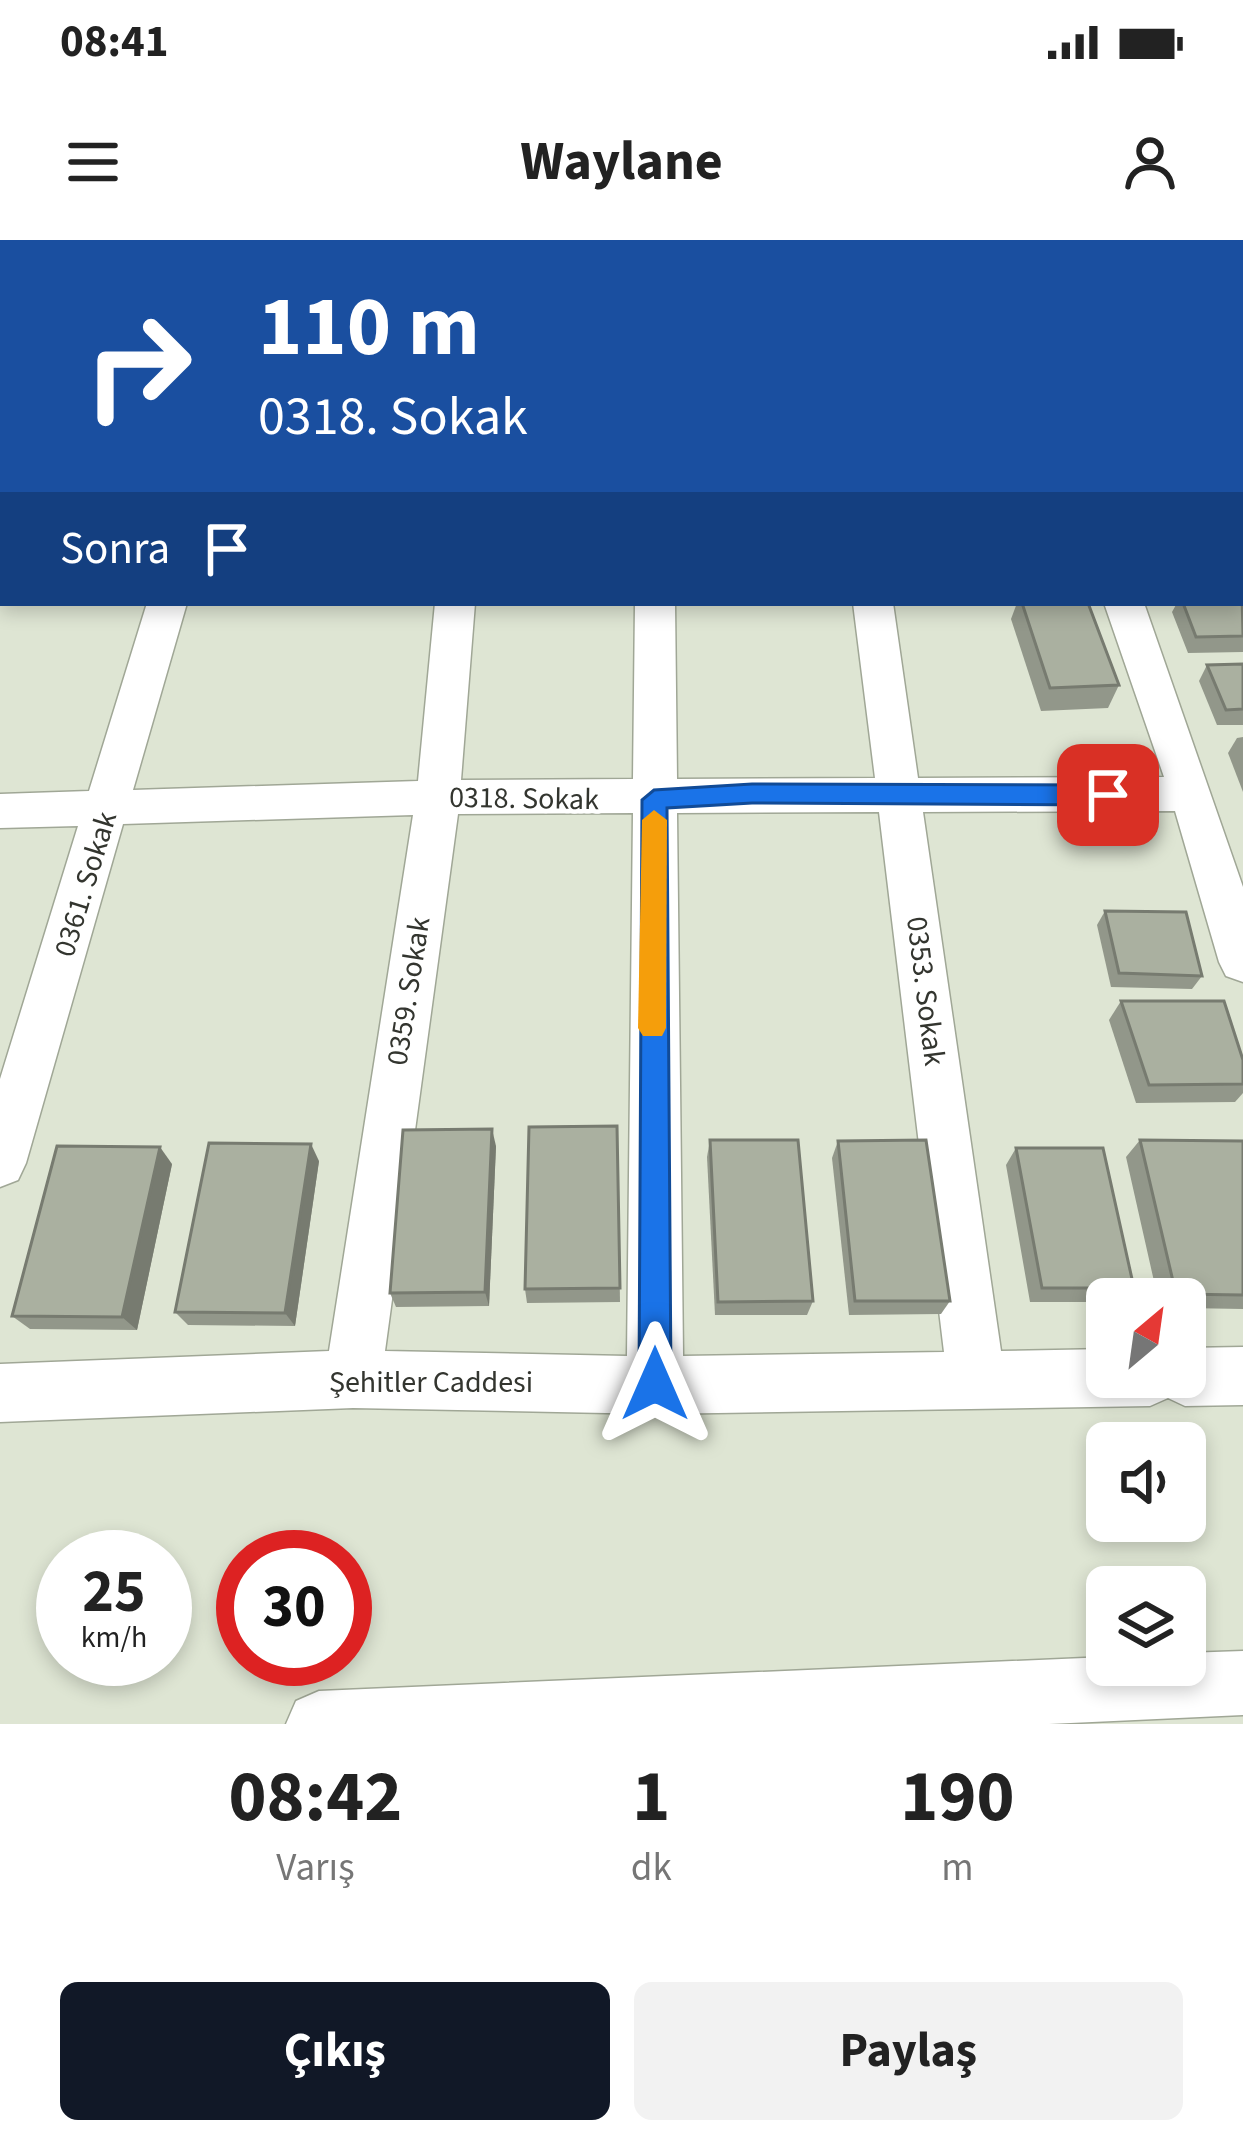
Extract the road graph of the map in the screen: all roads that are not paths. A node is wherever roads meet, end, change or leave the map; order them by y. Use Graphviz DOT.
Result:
graph roads {
  1 [pos="166,606"];
  2 [pos="455,606"];
  3 [pos="655,606"];
  4 [pos="873,606"];
  5 [pos="1125,606"];
  6 [pos="1192,794"];
  7 [pos="438,797"];
  8 [pos="900,797"];
  9 [pos="654,800"];
  10 [pos="109,807"];
  11 [pos="0,811"];
  12 [pos="1243,962"];
  13 [pos="0,1163"];
  14 [pos="1243,1376"];
  15 [pos="1086,1377"];
  16 [pos="1206,1377"];
  17 [pos="976,1378"];
  18 [pos="353,1379"];
  19 [pos="655,1384"];
  20 [pos="0,1393"];
  21 [pos="1243,1683"];
  22 [pos="1144,1704"];
  23 [pos="490,1720"];
  24 [pos="320,1724"];
  1 -- 10 [label="street, 0361. Sokak"];
  2 -- 7 [label="street, 0359. Sokak"];
  3 -- 9 [label="street"];
  4 -- 8 [label="street, 0353. Sokak"];
  5 -- 6 [label="street"];
  6 -- 8 [label="street, 0318. Sokak"];
  6 -- 12 [label="street"];
  7 -- 9 [label="street, 0318. Sokak"];
  7 -- 10 [label="street, 0318. Sokak"];
  7 -- 18 [label="street, 0359. Sokak"];
  8 -- 9 [label="street, 0318. Sokak"];
  8 -- 17 [label="street, 0353. Sokak"];
  9 -- 19 [label="street"];
  10 -- 11 [label="street, 0318. Sokak"];
  10 -- 13 [label="street, 0361. Sokak"];
  14 -- 16 [label="street"];
  15 -- 17 [label="street, Şehitler Caddesi"];
  17 -- 19 [label="street, Şehitler Caddesi"];
  18 -- 19 [label="street, Şehitler Caddesi"];
  18 -- 20 [label="street, Şehitler Caddesi"];
  21 -- 22 [label="street"];
  22 -- 23 [label="street"];
  23 -- 24 [label="street"];
}
